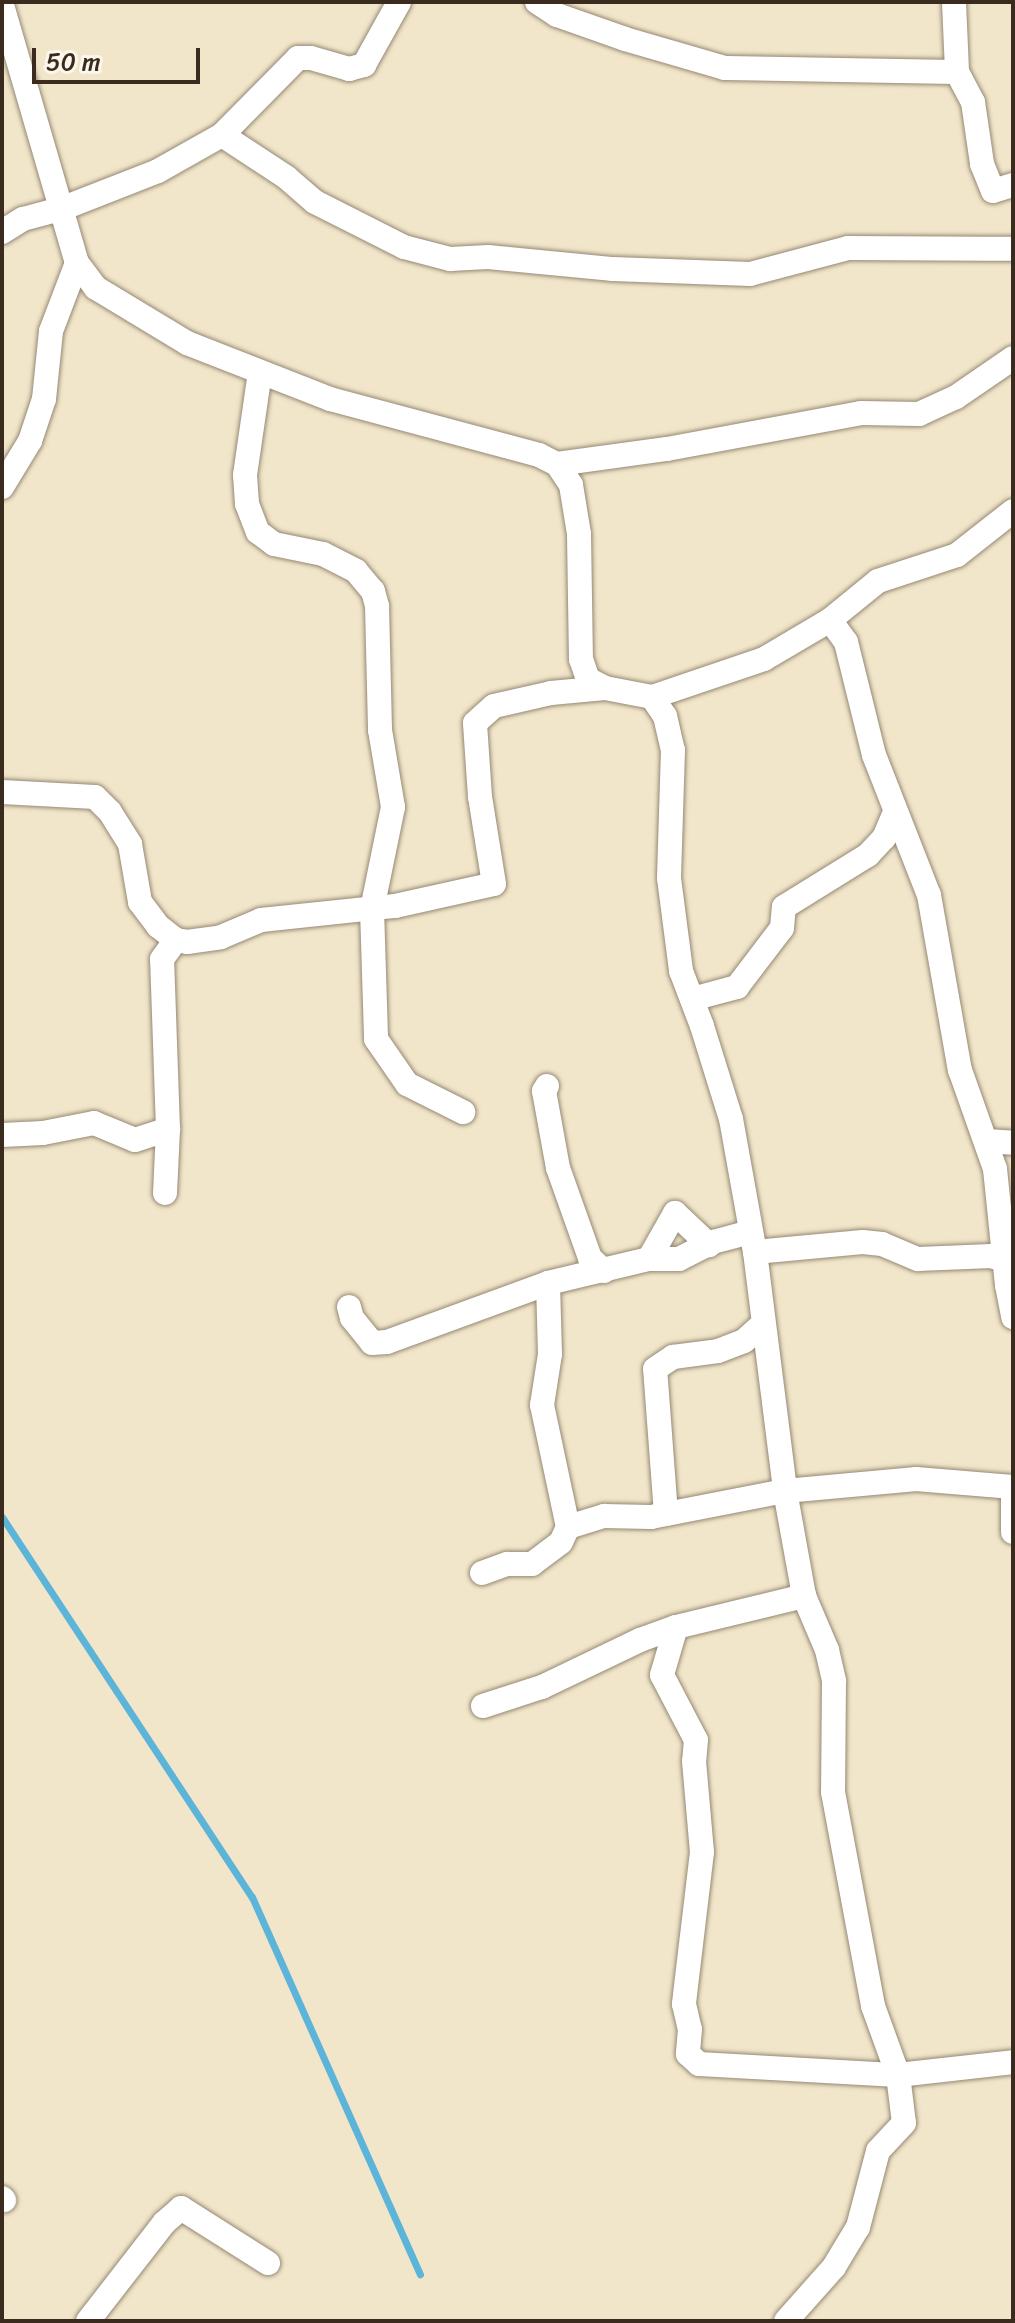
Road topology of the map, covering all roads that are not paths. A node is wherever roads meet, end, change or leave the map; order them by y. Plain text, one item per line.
1 (399, 2) edge
2 (537, 2) edge
3 (954, 2) edge
4 (2, 5) edge
5 (957, 72) junction
6 (222, 135) junction
7 (1013, 185) edge
8 (61, 209) junction
9 (2, 232) edge
10 (1013, 249) edge
11 (77, 263) junction
12 (1013, 358) edge
13 (260, 372) junction
14 (557, 464) junction
15 (2, 487) edge
16 (1013, 511) edge
17 (830, 620) junction
18 (605, 688) junction
19 (652, 697) junction
20 (2, 792) edge
21 (895, 812) junction
22 (372, 909) junction
23 (176, 940) junction
24 (692, 999) junction
25 (547, 1086) dead end
26 (463, 1112) dead end
27 (168, 1129) junction
28 (2, 1135) edge
29 (987, 1141) junction
30 (1013, 1143) edge
31 (165, 1193) dead end
32 (753, 1242) junction
33 (709, 1245) junction
34 (649, 1259) junction
35 (604, 1271) junction
36 (1009, 1276) edge
37 (548, 1283) junction
38 (349, 1307) dead end
39 (1013, 1317) edge
40 (763, 1324) junction
41 (1013, 1487) edge
42 (785, 1491) junction
43 (1013, 1495) edge
44 (666, 1514) junction
45 (568, 1527) junction
46 (1013, 1532) edge
47 (482, 1573) dead end
48 (804, 1596) junction
49 (676, 1627) junction
50 (483, 1706) dead end
51 (1013, 2062) edge
52 (898, 2075) junction
53 (268, 2263) dead end
54 (88, 2321) edge
55 (786, 2321) edge

1 - 6 street
2 - 5 street
3 - 5 street
4 - 8 street
5 - 7 street
6 - 8 street
6 - 10 street
8 - 9 street
8 - 11 street
11 - 13 street
11 - 15 street
12 - 14 street
13 - 14 street
13 - 22 street
14 - 18 street
16 - 17 street
17 - 19 street
17 - 21 street
18 - 19 street
18 - 22 street
19 - 24 street
20 - 23 street
21 - 24 street
21 - 29 street
22 - 23 street
22 - 26 street
23 - 27 street
24 - 32 street
25 - 35 street
27 - 28 street
27 - 31 street
29 - 30 street
29 - 36 street
32 - 33 street
32 - 36 street
32 - 40 street
33 - 34 street
33 - 34 street
34 - 35 street
35 - 37 street
36 - 39 street
37 - 38 street
37 - 45 street
40 - 42 street
40 - 44 street
41 - 42 street
42 - 44 street
42 - 48 street
43 - 46 street
44 - 45 street
45 - 47 street
48 - 49 street
48 - 52 street
49 - 50 street
49 - 52 street
51 - 52 street
52 - 55 street
53 - 54 street

